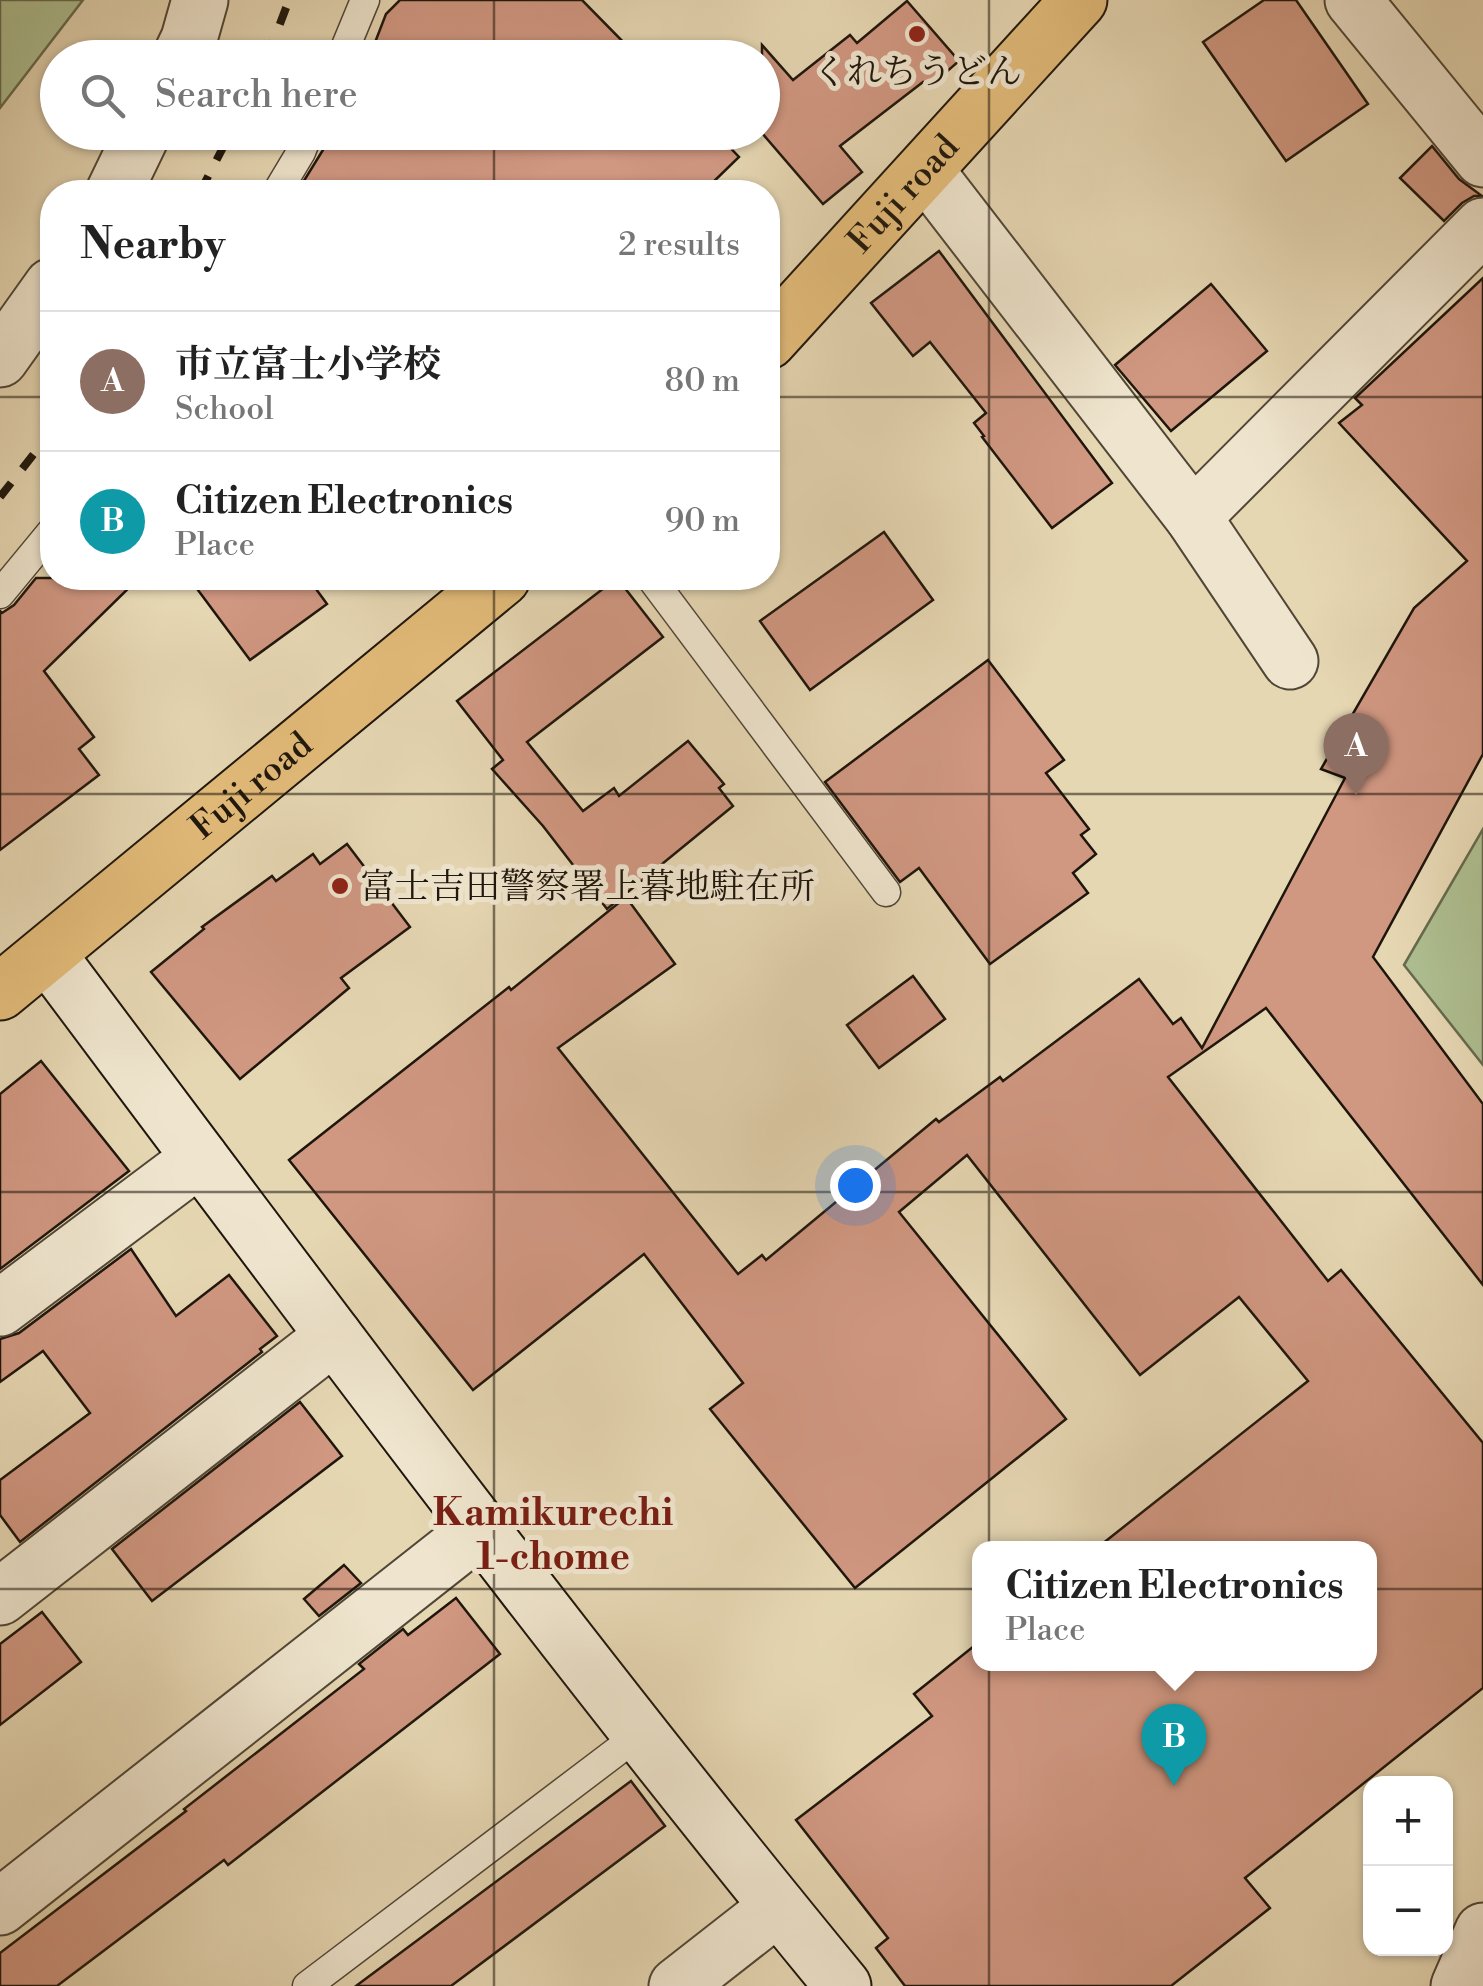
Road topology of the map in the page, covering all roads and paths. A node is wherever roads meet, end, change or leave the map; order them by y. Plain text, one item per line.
1 (200, 0) edge
2 (365, 0) edge
3 (1079, 0) edge
4 (1352, 0) edge
5 (189, 40) edge
6 (348, 40) edge
7 (134, 150) edge
8 (299, 150) edge
9 (1483, 159) edge
10 (925, 170) junction
11 (120, 180) edge
12 (283, 180) edge
13 (1483, 226) edge
14 (40, 303) edge
15 (780, 328) edge
16 (0, 359) edge
17 (1193, 517) junction
18 (40, 546) edge
19 (488, 590) edge
20 (660, 590) edge
21 (0, 594) edge
22 (1290, 661) dead end
23 (886, 892) dead end
24 (48, 955) junction
25 (0, 992) edge
26 (200, 1158) junction
27 (0, 1308) edge
28 (334, 1336) junction
29 (480, 1529) junction
30 (0, 1597) edge
31 (640, 1733) junction
32 (0, 1907) edge
33 (778, 1907) junction
34 (1483, 1930) edge
35 (308, 1986) edge
36 (677, 1986) edge
37 (843, 1986) edge
38 (1459, 1986) edge

1 - 5 street
2 - 6 lane
3 - 10 highway, Fuji road
4 - 9 street
7 - 11 street
8 - 12 lane
10 - 15 highway, Fuji road
10 - 17 street
13 - 17 street
14 - 16 street
17 - 22 street
18 - 21 lane
19 - 24 highway, Fuji road
20 - 23 lane
24 - 25 highway, Fuji road
24 - 26 street
26 - 27 street
26 - 28 street
28 - 29 street
28 - 30 street
29 - 31 street
29 - 32 street
31 - 33 street
31 - 35 lane
33 - 36 street
33 - 37 street
34 - 38 street

